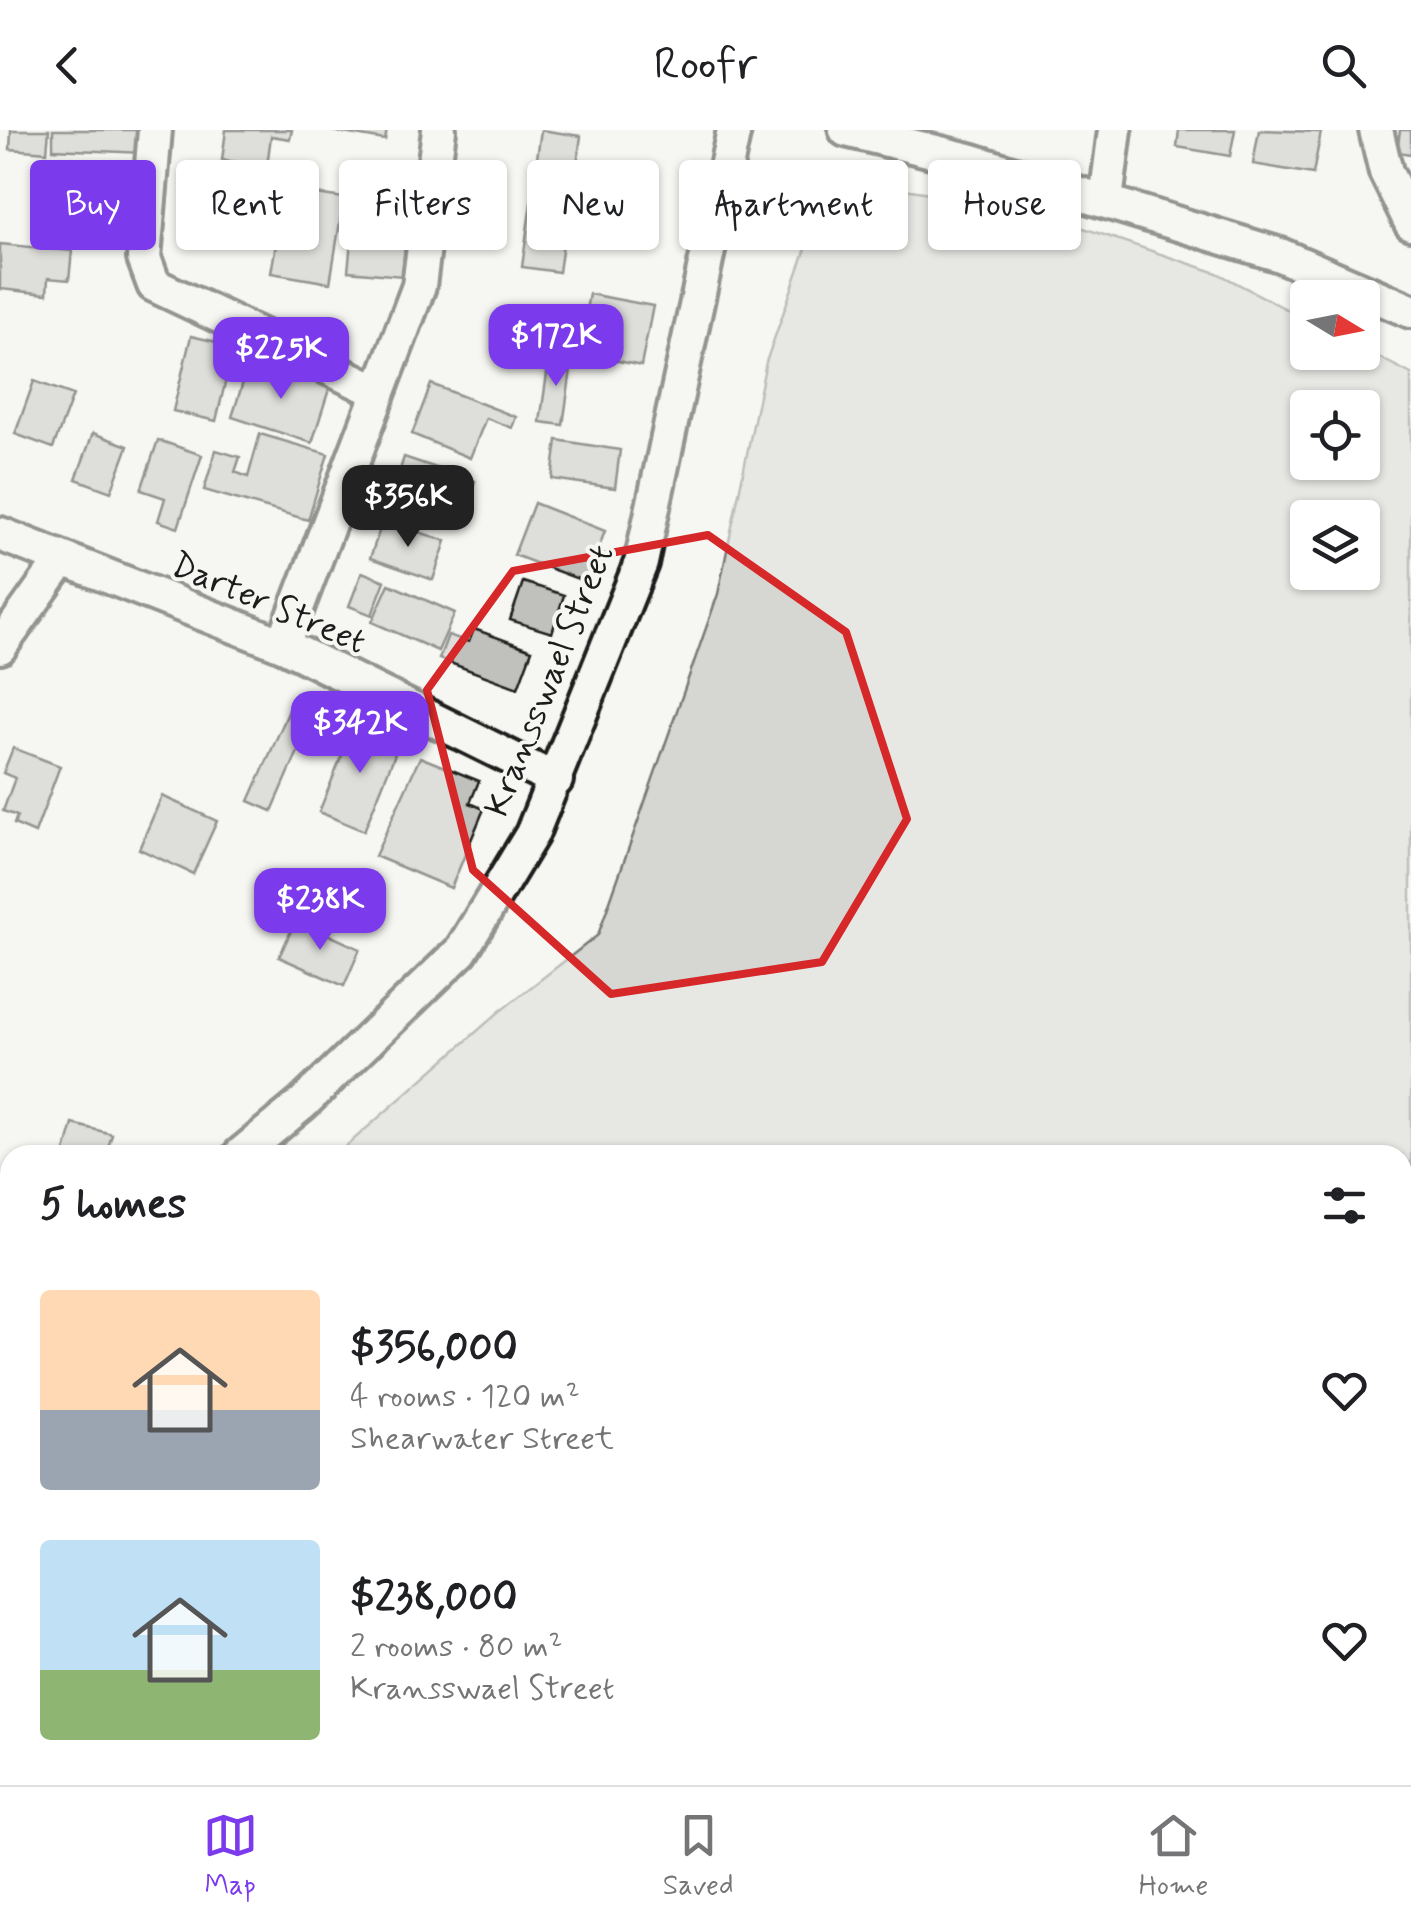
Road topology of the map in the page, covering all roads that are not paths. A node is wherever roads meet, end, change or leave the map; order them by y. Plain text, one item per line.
1 (155, 130) edge
2 (439, 130) edge
3 (734, 130) edge
4 (846, 130) edge
5 (1114, 130) edge
6 (1376, 130) edge
7 (1404, 191) edge
8 (1106, 200) junction
9 (1411, 224) edge
10 (1411, 311) edge
11 (376, 391) junction
12 (0, 534) edge
13 (62, 560) junction
14 (282, 645) junction
15 (0, 647) edge
16 (556, 780) junction
17 (252, 1145) edge

1 - 11 street
2 - 11 street
3 - 16 street, Kransswael Street
4 - 8 street
5 - 8 street
6 - 7 street
7 - 9 street
8 - 10 street
11 - 14 street
12 - 13 street, Darter Street
13 - 14 street, Darter Street
13 - 15 street
14 - 16 street, Darter Street
16 - 17 street, Kransswael Street

